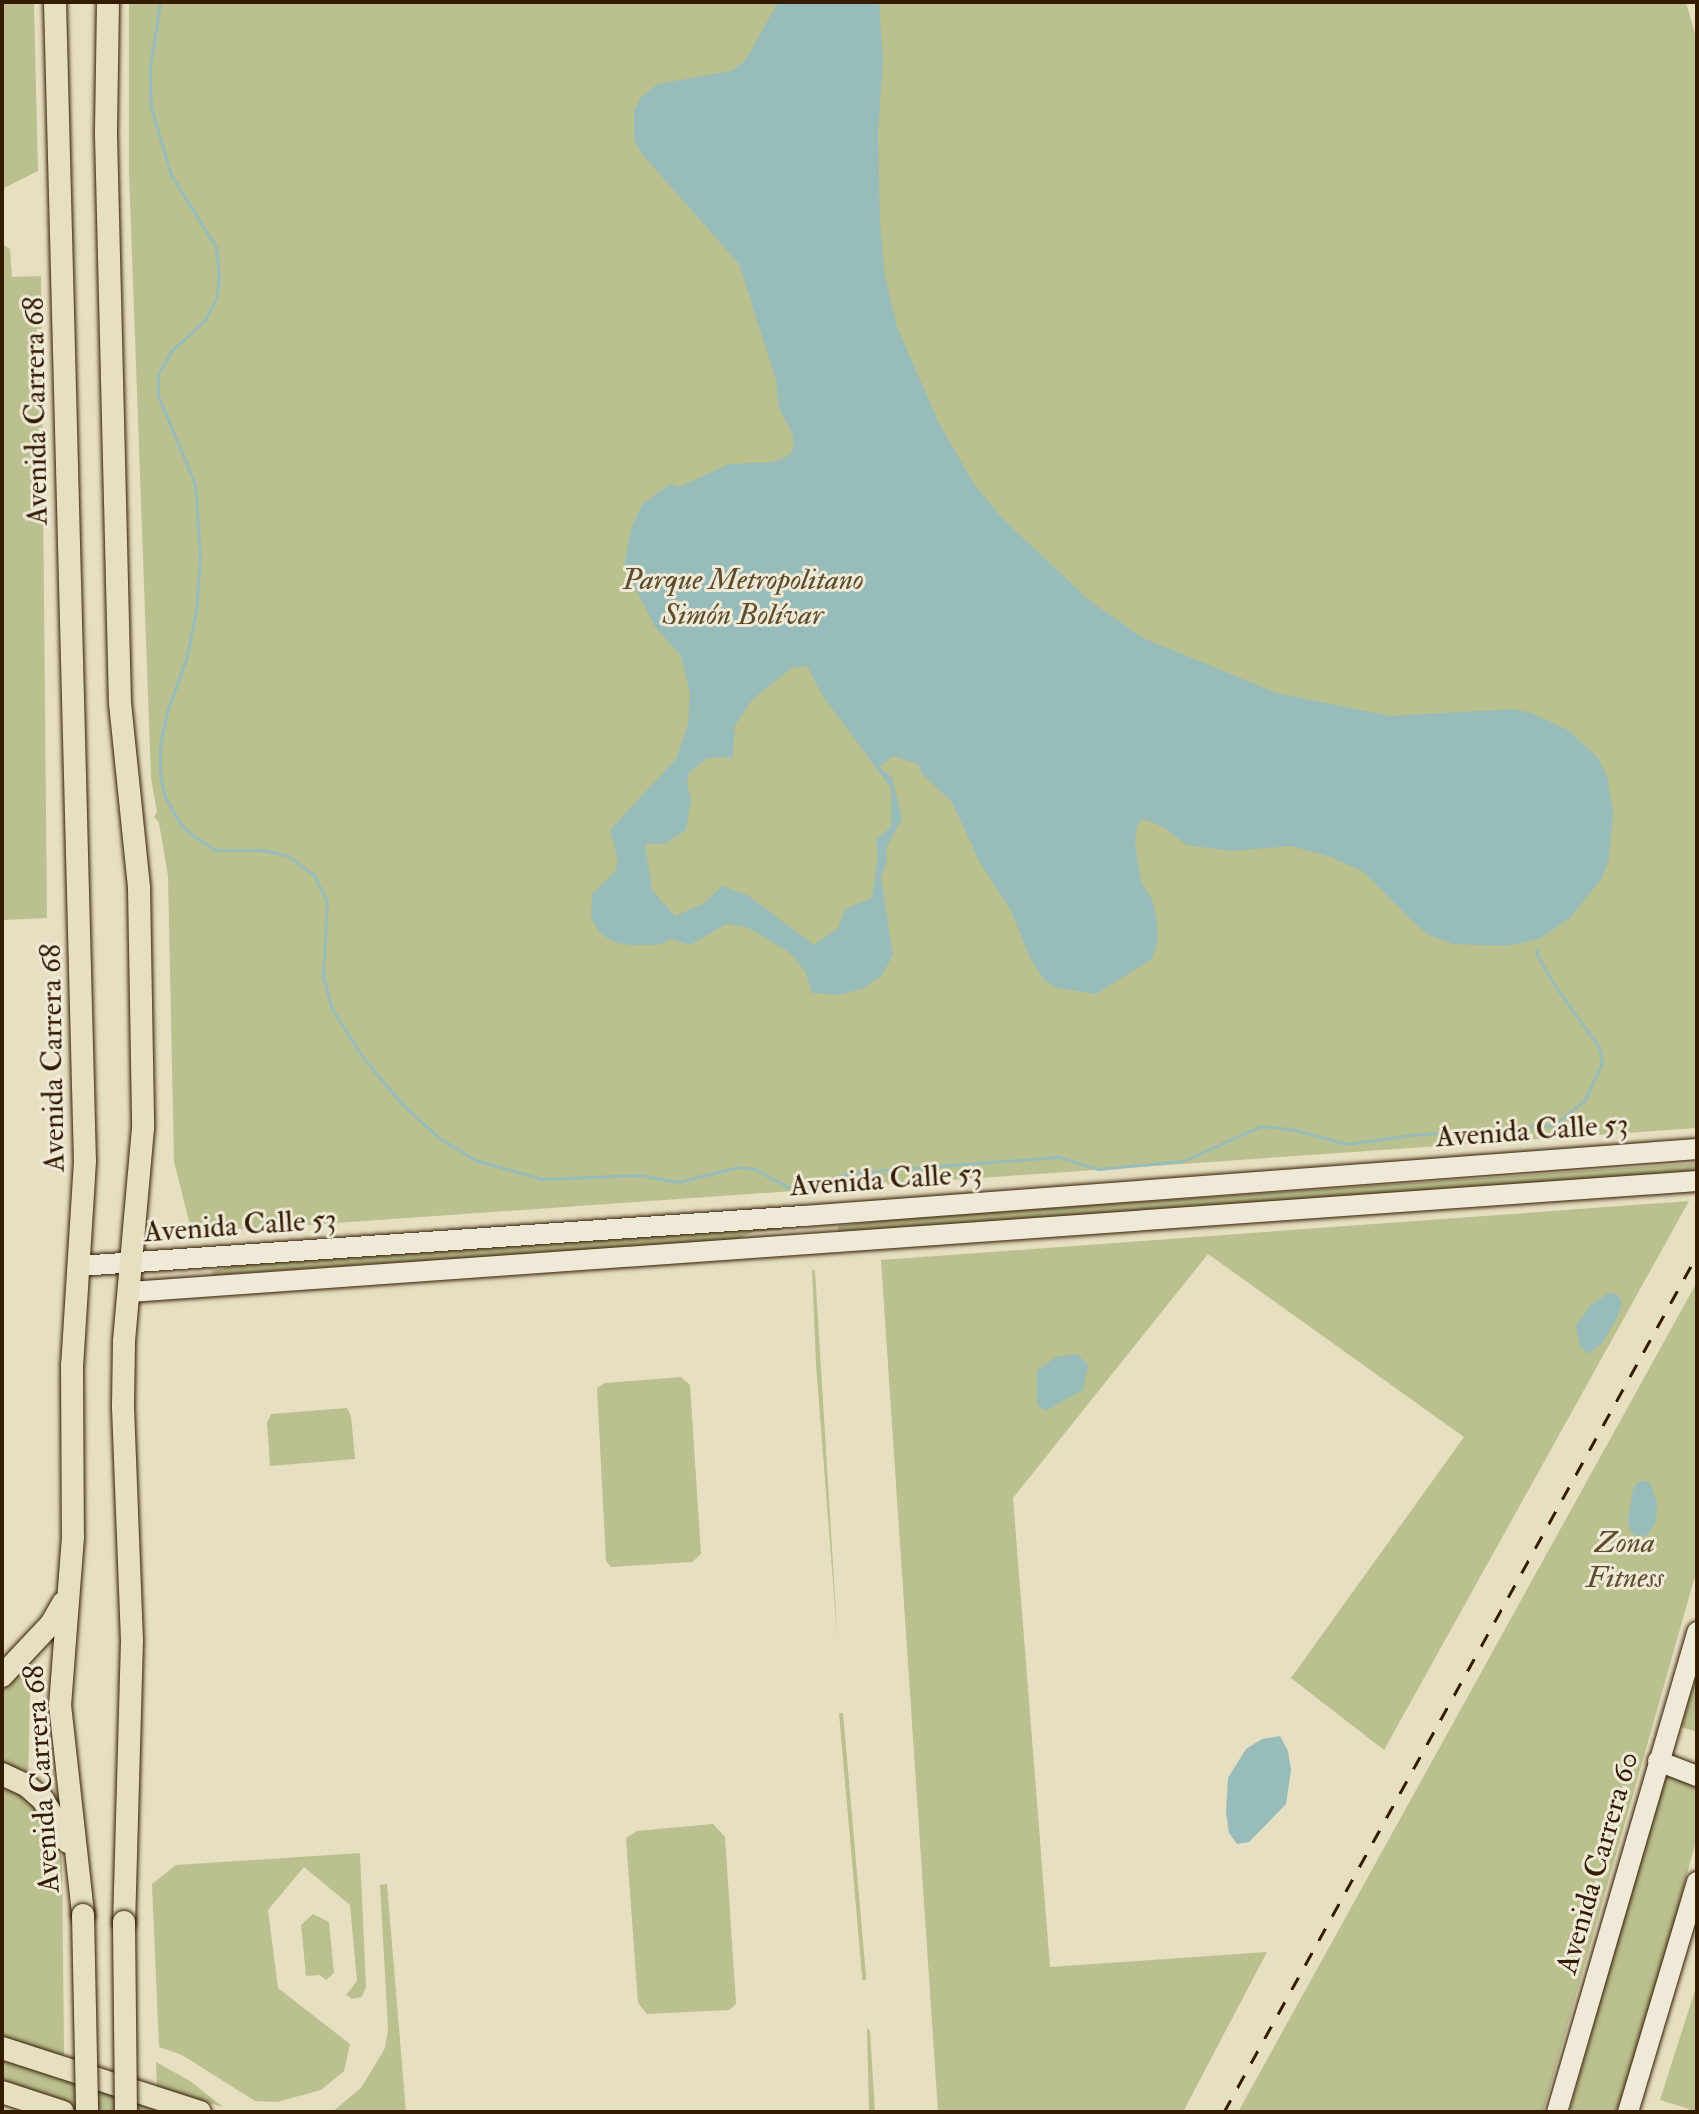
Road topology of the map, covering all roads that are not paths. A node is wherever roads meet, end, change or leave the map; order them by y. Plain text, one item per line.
1 (55, 2) edge
2 (108, 2) edge
3 (1697, 1149) edge
4 (1697, 1181) edge
5 (133, 1263) junction
6 (79, 1266) junction
7 (130, 1292) junction
8 (67, 1594) junction
9 (1697, 1632) edge
10 (2, 1676) edge
11 (1658, 1761) junction
12 (2, 1774) edge
13 (1697, 1776) edge
14 (78, 1876) junction
15 (1697, 1882) edge
16 (2, 2048) edge
17 (2, 2092) edge
18 (63, 2112) edge
19 (87, 2112) edge
20 (126, 2112) edge
21 (200, 2112) edge
22 (1557, 2112) edge
23 (1628, 2112) edge

1 - 6 main road, Avenida Carrera 68
2 - 5 main road
3 - 5 main road, Avenida Calle 53
4 - 7 main road, Avenida Calle 53
5 - 6 main road, Avenida Calle 53
5 - 7 main road
6 - 8 main road, Avenida Carrera 68
7 - 20 main road, bridge
8 - 10 main road
8 - 14 main road, Avenida Carrera 68
9 - 11 main road, Avenida Carrera 60
11 - 13 main road
11 - 22 main road, Avenida Carrera 60
12 - 14 main road
14 - 19 main road, Avenida Carrera 68, bridge
15 - 23 main road
16 - 21 main road
17 - 18 main road

